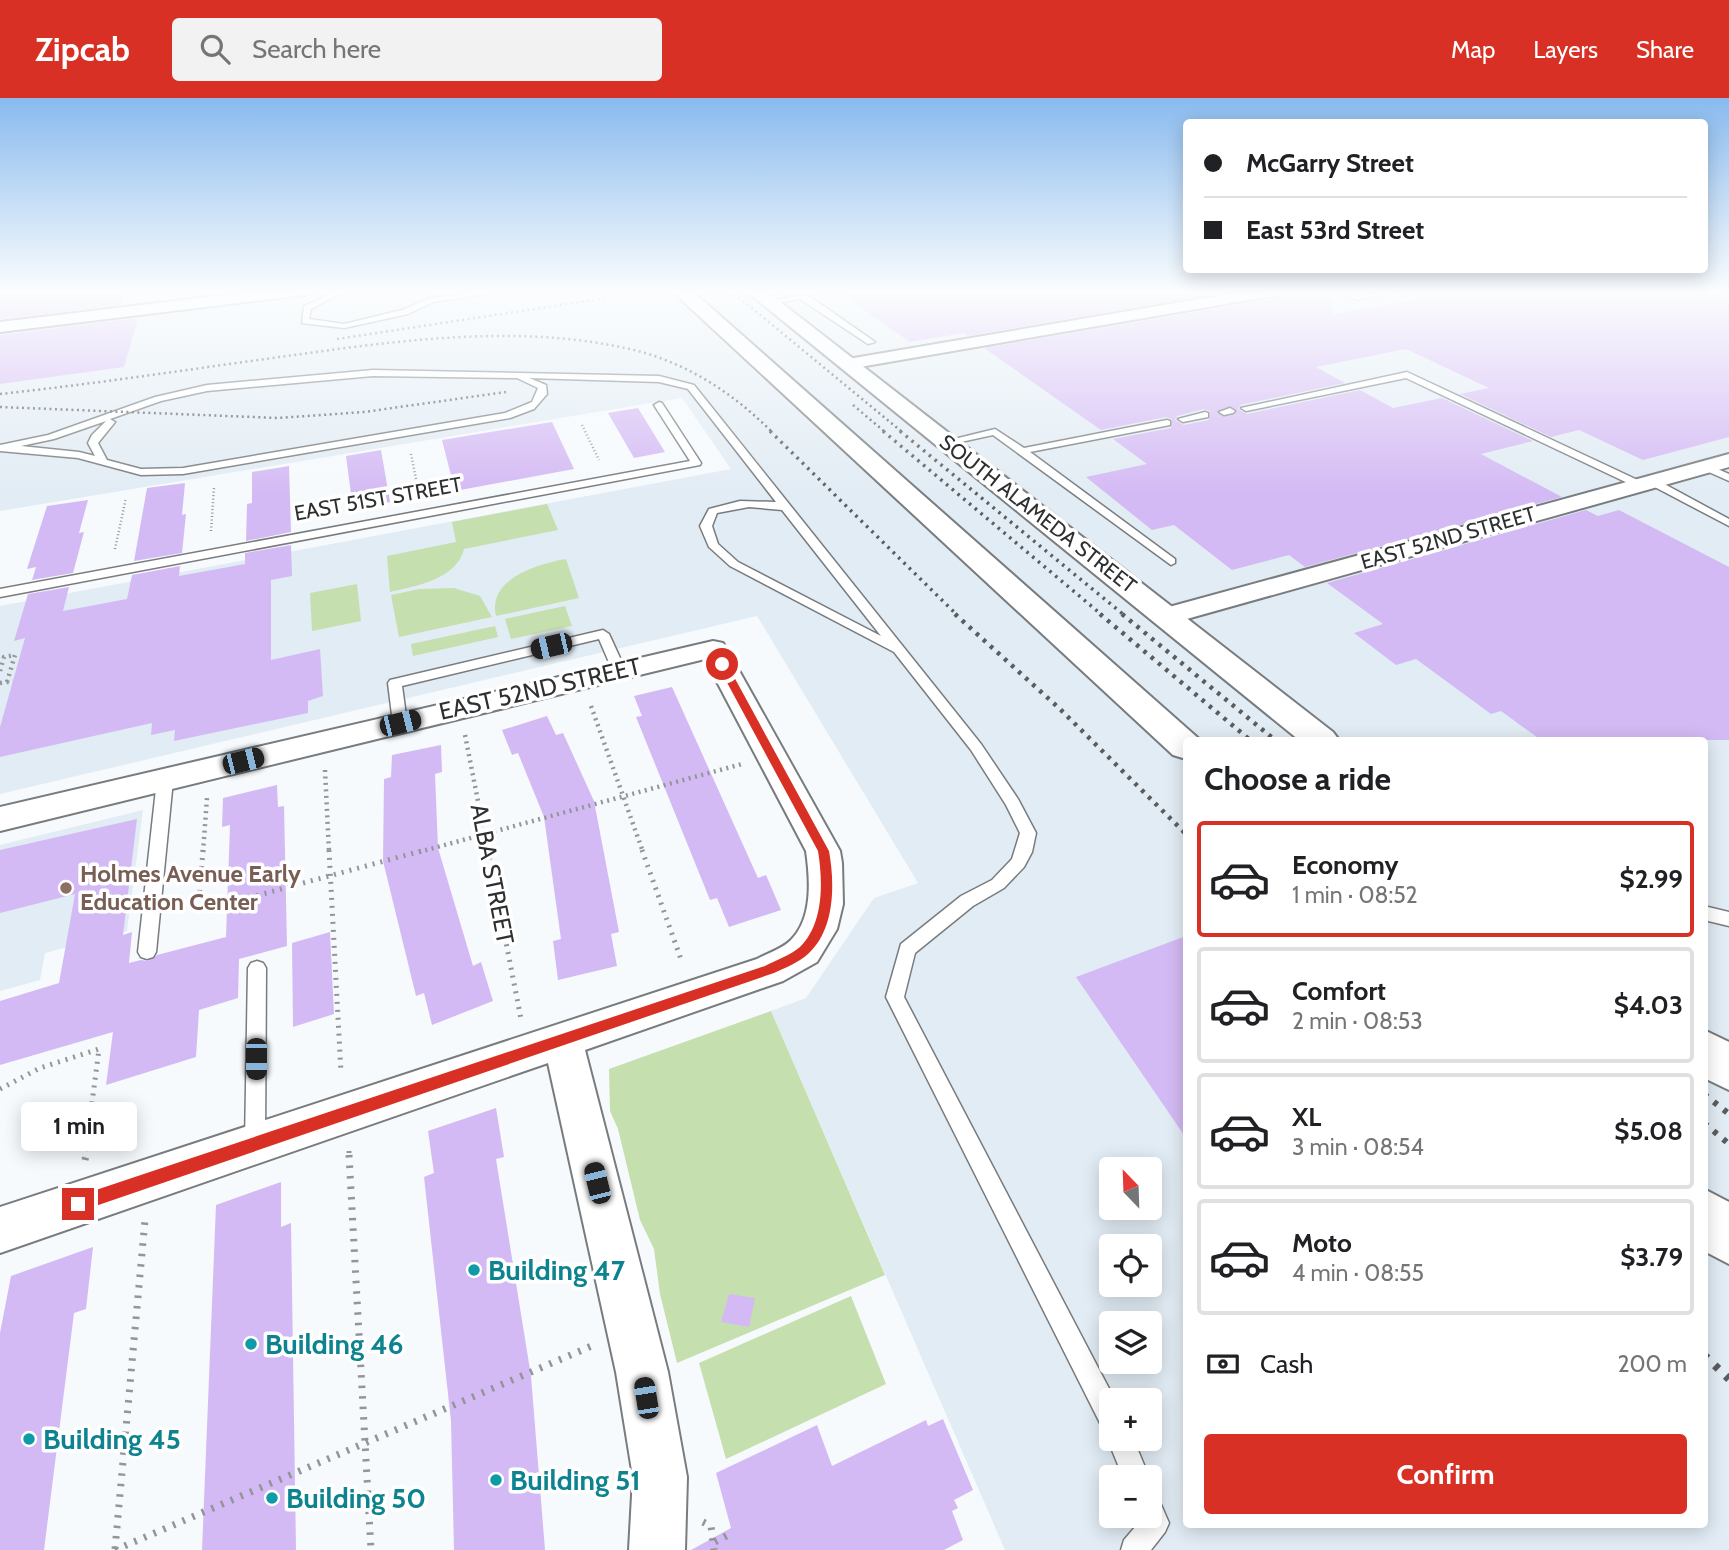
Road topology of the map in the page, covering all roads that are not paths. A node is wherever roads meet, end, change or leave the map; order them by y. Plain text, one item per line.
1 (755, 358) edge
2 (840, 358) edge
3 (884, 358) edge
4 (848, 364) junction
5 (481, 374) junction
6 (659, 405) dead end
7 (1246, 408) dead end
8 (124, 412) junction
9 (1205, 415) dead end
10 (1183, 419) dead end
11 (1167, 423) dead end
12 (947, 442) junction
13 (4, 448) edge
14 (1022, 451) junction
15 (103, 461) junction
16 (1717, 463) edge
17 (1729, 478) edge
18 (1646, 483) junction
19 (786, 507) junction
20 (1729, 523) edge
21 (1171, 561) dead end
22 (0, 593) edge
23 (1167, 616) junction
24 (902, 652) junction
25 (1317, 737) edge
26 (1183, 744) edge
27 (165, 780) junction
28 (0, 820) edge
29 (1708, 914) edge
30 (1729, 919) edge
31 (147, 952) dead end
32 (257, 968) dead end
33 (543, 1035) junction
34 (1708, 1053) edge
35 (1729, 1069) edge
36 (255, 1144) junction
37 (1708, 1219) edge
38 (0, 1230) edge
39 (1729, 1237) edge
40 (1099, 1395) edge
41 (1152, 1528) edge
42 (657, 1550) edge
43 (1134, 1550) edge

1 - 26 main road
2 - 4 main road, SOUTH ALAMEDA STREET
3 - 4 street
4 - 12 main road, SOUTH ALAMEDA STREET
5 - 8 lane
5 - 15 lane
5 - 19 lane
6 - 22 lane, EAST 51ST STREET
7 - 18 lane
8 - 13 lane
8 - 15 lane
9 - 10 lane
11 - 14 lane
12 - 14 lane
12 - 23 main road, SOUTH ALAMEDA STREET
13 - 15 lane
14 - 21 lane
16 - 17 lane
16 - 18 street, EAST 52ND STREET
18 - 20 lane
18 - 23 street, EAST 52ND STREET
19 - 24 lane
19 - 24 lane
23 - 25 main road, SOUTH ALAMEDA STREET
24 - 40 lane
27 - 28 street, EAST 52ND STREET
27 - 31 lane
27 - 33 street, EAST 52ND STREET
29 - 30 lane
32 - 36 lane
33 - 36 street
33 - 42 street
34 - 35 main road
36 - 38 street
37 - 39 main road
41 - 43 lane

